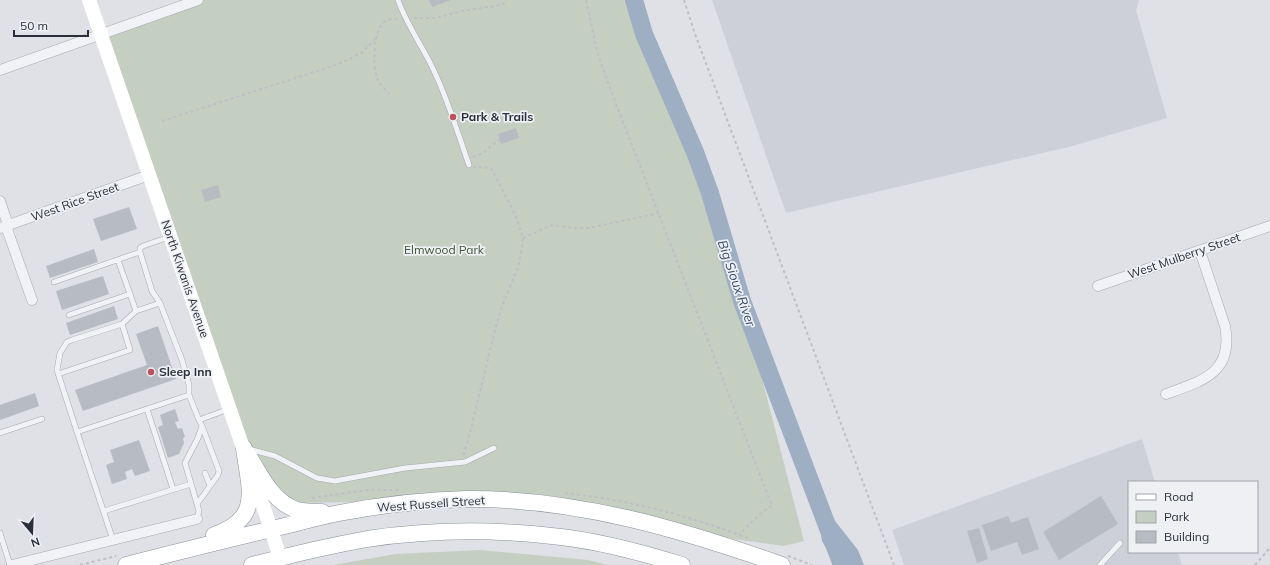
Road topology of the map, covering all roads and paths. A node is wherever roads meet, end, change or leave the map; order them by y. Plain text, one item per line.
1 (90, 0) edge
2 (198, 0) edge
3 (398, 0) edge
4 (586, 0) edge
5 (684, 0) edge
6 (101, 33) junction
7 (377, 37) dead end
8 (0, 70) edge
9 (162, 121) dead end
10 (500, 140) dead end
11 (467, 159) junction
12 (469, 165) joint
13 (149, 175) junction
14 (0, 201) edge
15 (659, 213) junction
16 (1270, 226) edge
17 (5, 227) edge
18 (170, 236) junction
19 (523, 238) junction
20 (1200, 251) junction
21 (140, 252) junction
22 (118, 260) junction
23 (54, 282) dead end
24 (1098, 286) dead end
25 (130, 294) junction
26 (32, 300) dead end
27 (160, 303) junction
28 (136, 312) junction
29 (69, 315) dead end
30 (122, 324) junction
31 (58, 374) junction
32 (1166, 394) dead end
33 (189, 395) junction
34 (147, 409) junction
35 (230, 409) junction
36 (42, 418) dead end
37 (199, 420) junction
38 (202, 426) junction
39 (77, 432) junction
40 (0, 434) edge
41 (194, 445) junction
42 (244, 448) junction
43 (494, 448) dead end
44 (197, 453) dead end
45 (465, 462) junction
46 (205, 473) dead end
47 (191, 484) junction
48 (210, 486) junction
49 (173, 489) junction
50 (197, 504) junction
51 (358, 510) junction
52 (104, 511) junction
53 (197, 519) joint
54 (271, 529) junction
55 (740, 535) dead end
56 (1, 537) edge
57 (113, 540) junction
58 (1120, 543) dead end
59 (1270, 548) edge
60 (155, 558) junction
61 (280, 558) junction
62 (784, 562) edge
63 (11, 565) edge
64 (126, 565) edge
65 (252, 565) edge
66 (682, 565) edge
67 (812, 565) edge
68 (894, 565) edge
69 (1100, 565) edge
70 (1255, 565) edge

1 - 6 main road, North Kiwanis Avenue
2 - 6 street
3 - 11 lane
4 - 15 path
5 - 68 path
6 - 8 street
6 - 13 main road, North Kiwanis Avenue
7 - 9 path
10 - 11 path
11 - 12 lane
12 - 19 path
13 - 17 street, West Rice Street
13 - 18 main road, North Kiwanis Avenue
14 - 17 street
15 - 19 path
15 - 55 path
16 - 20 street, West Mulberry Street
17 - 26 street
18 - 21 lane
18 - 35 main road, North Kiwanis Avenue
19 - 45 path
20 - 24 street, West Mulberry Street
20 - 32 street
21 - 22 lane
21 - 27 lane
22 - 23 lane
22 - 25 lane
25 - 28 lane
25 - 29 lane
27 - 28 lane
27 - 33 lane
28 - 30 lane
30 - 31 lane
30 - 31 lane
31 - 39 lane
33 - 34 lane
33 - 37 lane
34 - 39 lane
34 - 49 lane
35 - 37 lane
35 - 42 main road, North Kiwanis Avenue
36 - 40 lane
37 - 38 lane
38 - 41 lane
38 - 48 lane
39 - 52 lane
41 - 44 lane
41 - 47 lane
42 - 45 lane
42 - 51 highway
42 - 54 main road, North Kiwanis Avenue
42 - 60 highway
43 - 45 lane
46 - 48 lane
47 - 49 lane
47 - 50 lane
48 - 50 lane
49 - 52 lane
50 - 53 lane
51 - 54 highway, West Russell Street
51 - 62 highway, West Russell Street
52 - 57 lane
53 - 57 street
54 - 60 highway, West Russell Street
54 - 61 main road, North Kiwanis Avenue
56 - 63 lane
57 - 63 street
58 - 69 lane
59 - 70 path
60 - 64 highway, West Russell Street
61 - 65 highway
61 - 66 highway
62 - 67 path, bridge

